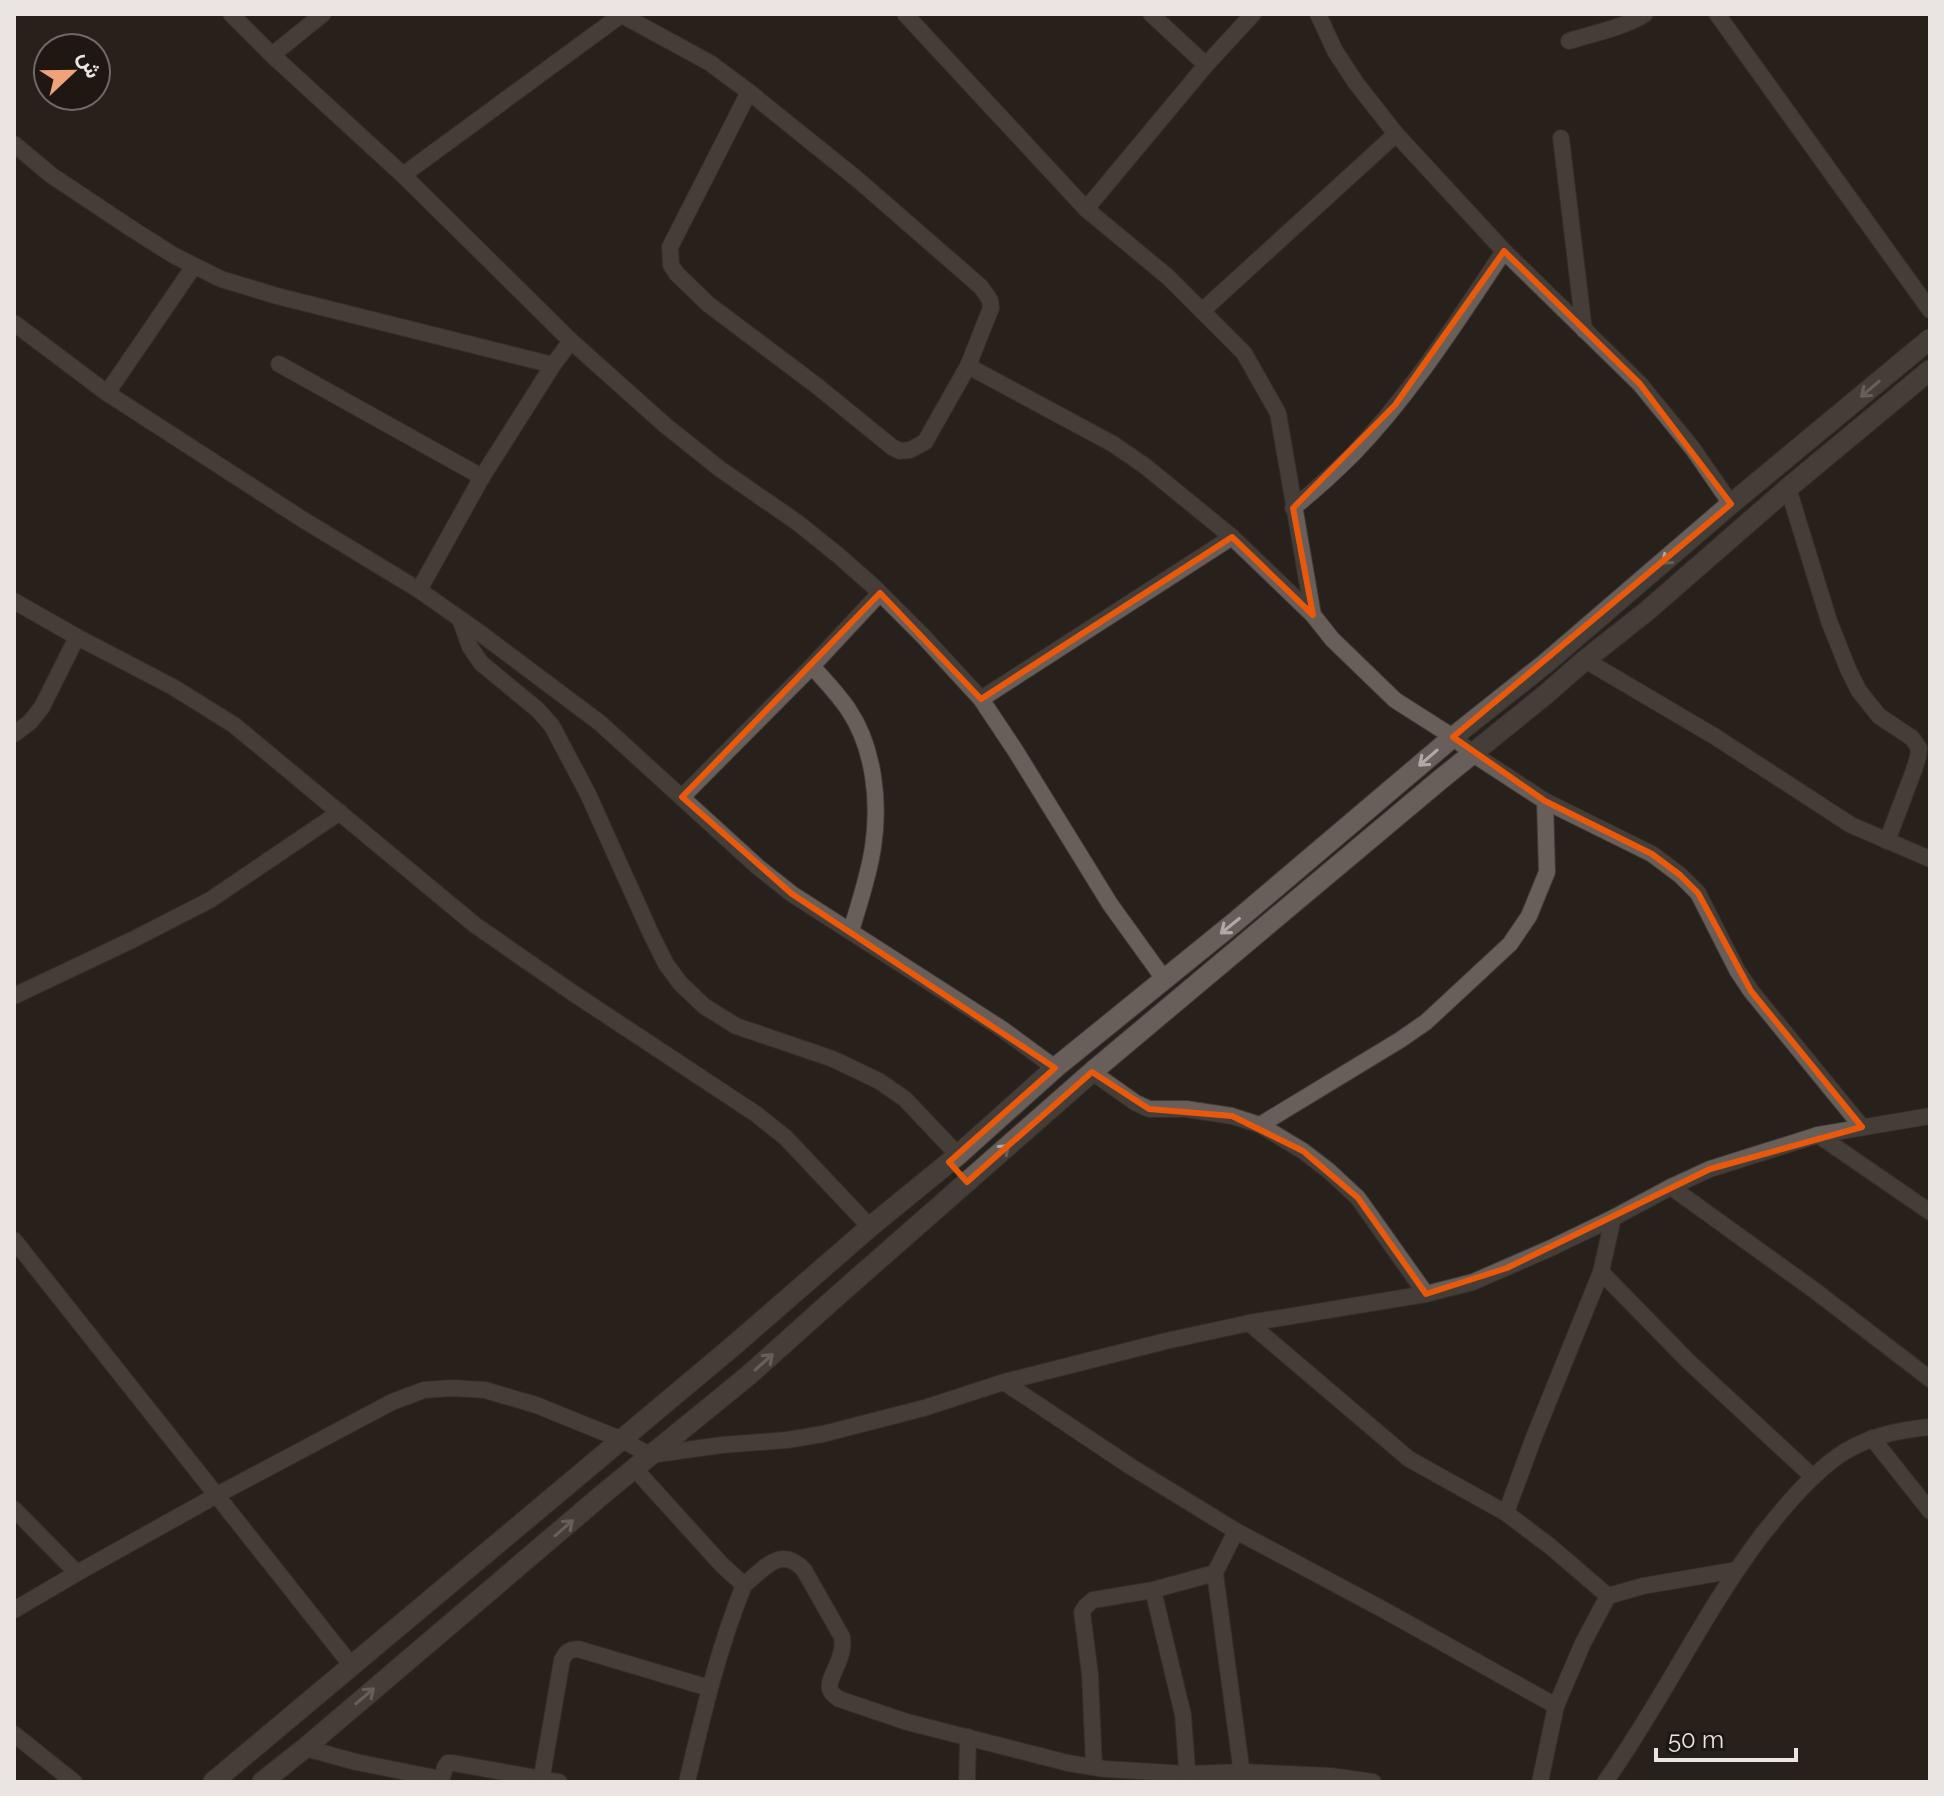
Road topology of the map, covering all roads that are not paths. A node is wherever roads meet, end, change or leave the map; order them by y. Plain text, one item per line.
1 (231, 14) edge
2 (323, 14) edge
3 (621, 14) edge
4 (905, 14) edge
5 (1151, 14) edge
6 (1253, 14) edge
7 (1318, 14) edge
8 (1645, 14) edge
9 (1717, 14) edge
10 (1569, 41) dead end
11 (272, 55) junction
12 (1206, 65) junction
13 (749, 92) junction
14 (1396, 134) junction
15 (1561, 138) dead end
16 (14, 144) edge
17 (403, 175) junction
18 (1086, 209) junction
19 (1504, 251) junction
20 (194, 266) junction
21 (1930, 310) edge
22 (1202, 311) junction
23 (14, 323) edge
24 (1584, 330) junction
25 (1930, 339) edge
26 (571, 341) junction
27 (279, 364) dead end
28 (553, 365) junction
29 (968, 366) junction
30 (1930, 370) edge
31 (107, 393) junction
32 (482, 477) junction
33 (1788, 488) junction
34 (1731, 504) junction
35 (1293, 508) junction
36 (1232, 537) junction
37 (419, 590) junction
38 (880, 593) junction
39 (14, 601) edge
40 (1313, 615) junction
41 (460, 619) junction
42 (77, 637) junction
43 (1585, 660) junction
44 (812, 666) junction
45 (981, 699) junction
46 (14, 734) edge
47 (1453, 737) junction
48 (1924, 743) edge
49 (1473, 754) junction
50 (682, 797) junction
51 (1545, 801) junction
52 (340, 812) junction
53 (1887, 841) junction
54 (1930, 859) edge
55 (851, 931) junction
56 (1164, 979) junction
57 (14, 996) edge
58 (1055, 1068) junction
59 (1092, 1072) junction
60 (1930, 1116) edge
61 (1260, 1125) junction
62 (1862, 1127) junction
63 (1818, 1135) junction
64 (954, 1158) junction
65 (967, 1182) junction
66 (1671, 1187) junction
67 (1930, 1212) edge
68 (1613, 1218) junction
69 (870, 1227) junction
70 (14, 1240) edge
71 (1601, 1272) junction
72 (1426, 1294) junction
73 (1249, 1323) junction
74 (1930, 1379) edge
75 (1004, 1382) junction
76 (1930, 1427) edge
77 (1872, 1438) junction
78 (620, 1439) junction
79 (642, 1461) junction
80 (1813, 1477) junction
81 (217, 1495) junction
82 (14, 1509) edge
83 (1930, 1511) edge
84 (1506, 1513) junction
85 (1236, 1531) junction
86 (1736, 1570) junction
87 (77, 1573) junction
88 (1215, 1573) junction
89 (744, 1585) junction
90 (1153, 1590) junction
91 (1608, 1596) junction
92 (14, 1610) edge
93 (352, 1666) junction
94 (709, 1688) junction
95 (304, 1706) junction
96 (1556, 1706) junction
97 (324, 1730) junction
98 (14, 1734) edge
99 (968, 1737) junction
100 (305, 1748) junction
101 (1102, 1773) edge
102 (1242, 1777) edge
103 (1188, 1778) edge
104 (441, 1781) edge
105 (541, 1781) edge
106 (74, 1782) edge
107 (213, 1782) edge
108 (262, 1782) edge
109 (559, 1782) edge
110 (687, 1782) edge
111 (967, 1782) edge
112 (1373, 1782) edge
113 (1540, 1782) edge
114 (1605, 1782) edge

1 - 11 street
2 - 11 street
3 - 13 street
3 - 17 street
4 - 18 street
5 - 12 street
6 - 12 street
7 - 14 street
8 - 10 street
9 - 21 street
11 - 17 street
12 - 18 street
13 - 29 street
13 - 29 street
14 - 19 street
14 - 22 street
15 - 24 street
16 - 20 street
17 - 26 street
18 - 22 street
19 - 24 street
19 - 35 street
20 - 28 street
20 - 31 street
22 - 35 street
23 - 31 street
24 - 34 street
25 -> 34 street
26 - 28 street
26 - 38 street
27 - 32 street
28 - 32 street
29 - 36 street
30 - 33 street
31 - 37 street
32 - 37 street
33 - 43 street
33 - 48 street
34 -> 47 street
35 - 40 street
36 - 40 street
36 - 45 street
37 - 41 street
38 - 44 street
38 - 45 street
39 - 42 street
40 - 47 street
41 - 50 street
41 - 64 street
42 - 46 street
42 - 52 street
43 - 49 street
43 - 53 street
44 - 50 street
44 - 55 street
45 - 56 street
47 - 49 street
47 -> 56 street
48 - 53 street
49 - 51 street
49 - 59 street
50 - 55 street
51 - 61 street
51 - 62 street
52 - 57 street
52 - 69 street
53 - 54 street
55 - 58 street
56 - 58 street
58 - 64 street
59 - 61 street
65 -> 59 street
60 - 62 street
61 - 72 street
62 - 63 street
63 - 66 street
63 - 67 street
64 - 65 street
64 - 69 street
79 -> 65 street
66 - 68 street
66 - 74 street
68 - 71 street
68 - 72 street
69 - 78 street
70 - 81 street
71 - 80 street
71 - 84 street
72 - 73 street
73 - 75 street
73 - 84 street
75 - 79 street
75 - 85 street
76 - 77 street
77 - 80 street
77 - 83 street
78 - 79 street
78 - 81 street
78 - 93 street
79 - 89 street
97 -> 79 street
80 - 86 street
81 - 87 street
81 - 93 street
82 - 87 street
84 - 91 street
85 - 88 street
85 - 96 street
86 - 91 street
86 - 114 street
87 - 92 street
88 - 90 street
88 - 102 street
89 - 94 street
89 - 99 street
90 - 101 street
90 - 103 street
91 - 96 street
93 - 95 street
94 - 105 street
94 - 110 street
95 - 97 street
95 - 107 street
96 - 113 street
97 - 100 street
98 - 106 street
99 - 101 street
99 - 111 street
100 - 104 street
100 - 108 street
101 - 103 street
102 - 103 street
102 - 112 street
104 - 105 street
105 - 109 street

